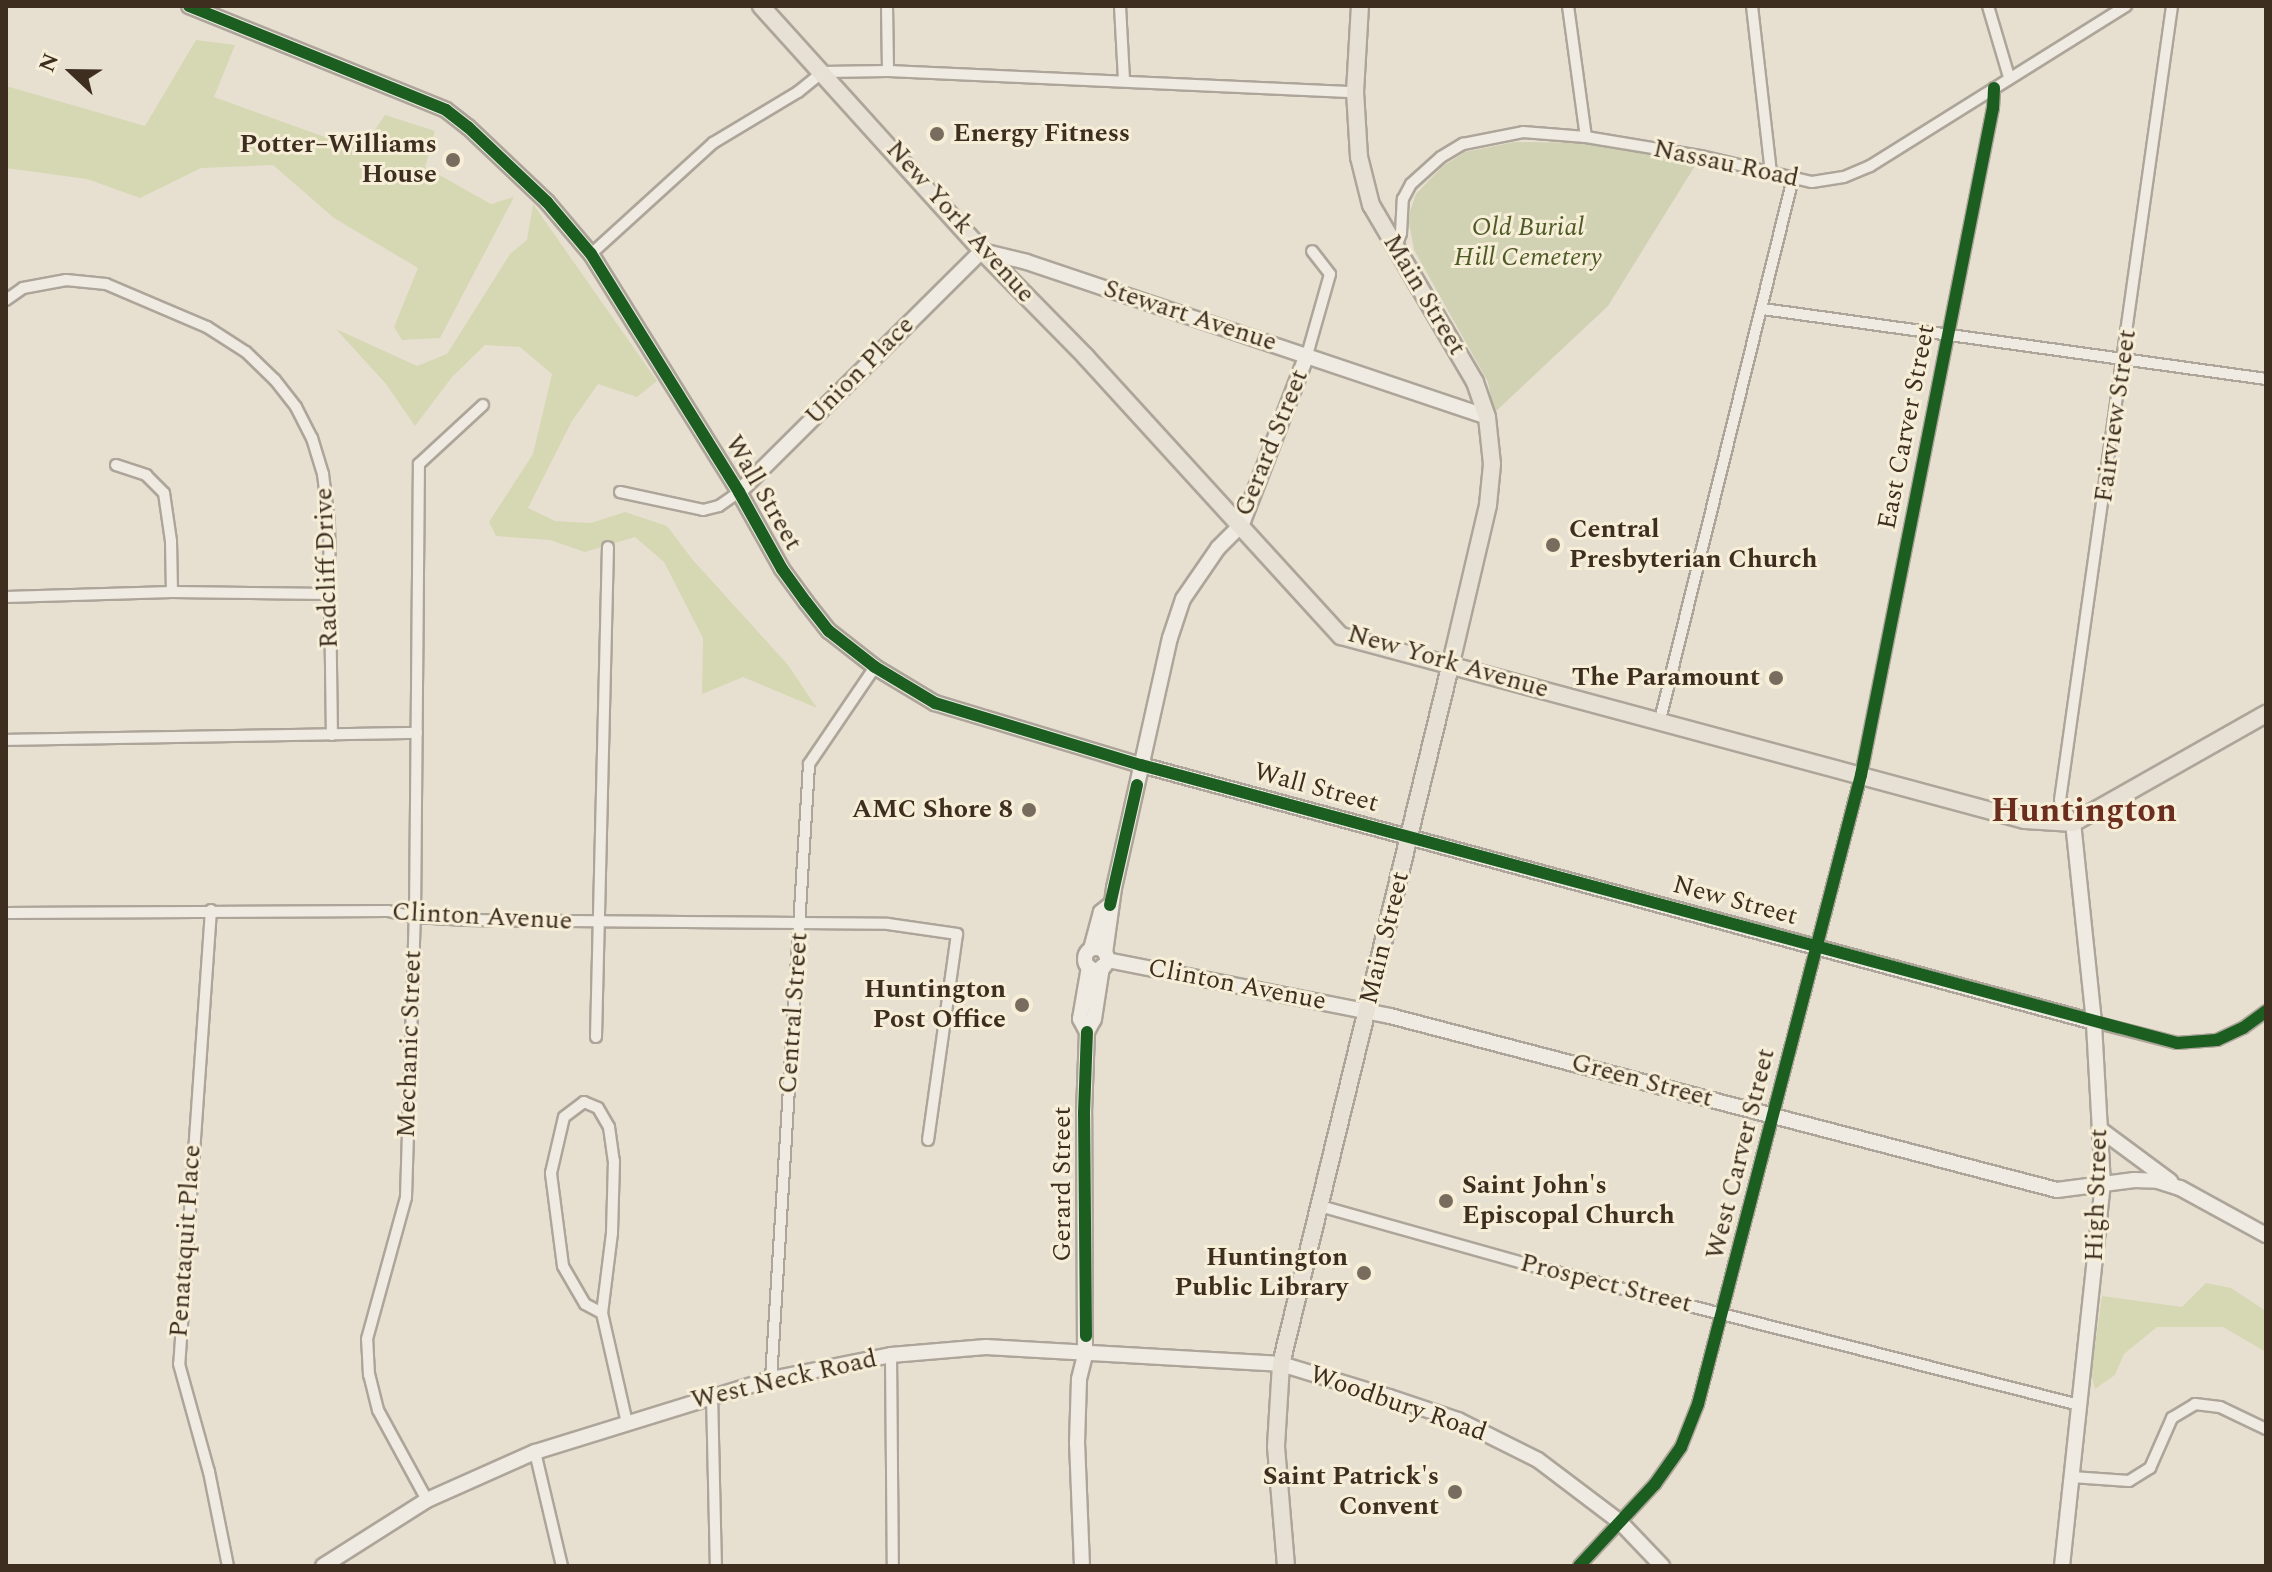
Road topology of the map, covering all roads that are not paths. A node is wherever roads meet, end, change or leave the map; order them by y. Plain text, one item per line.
1 (189, 6) edge
2 (761, 6) edge
3 (887, 6) edge
4 (1120, 6) edge
5 (1360, 6) edge
6 (1568, 6) edge
7 (1752, 6) edge
8 (1988, 6) edge
9 (2126, 6) edge
10 (2172, 6) edge
11 (888, 71) junction
12 (823, 72) junction
13 (2009, 77) junction
14 (1124, 80) junction
15 (1994, 88) junction
16 (1355, 92) junction
17 (1586, 137) junction
18 (1771, 173) junction
19 (1793, 178) junction
20 (1395, 249) junction
21 (982, 251) junction
22 (1312, 251) dead end
23 (591, 254) junction
24 (6, 300) edge
25 (1763, 309) junction
26 (1947, 334) junction
27 (1307, 355) junction
28 (2124, 360) junction
29 (2266, 379) edge
30 (483, 405) dead end
31 (1487, 417) junction
32 (116, 465) dead end
33 (620, 492) dead end
34 (739, 492) junction
35 (1242, 524) junction
36 (608, 547) dead end
37 (172, 592) junction
38 (329, 594) junction
39 (6, 597) edge
40 (1451, 663) junction
41 (875, 667) junction
42 (2266, 714) edge
43 (1660, 720) junction
44 (417, 733) junction
45 (332, 735) junction
46 (6, 740) edge
47 (1141, 765) junction
48 (1861, 775) junction
49 (2073, 823) junction
50 (1410, 836) junction
51 (211, 910) junction
52 (6, 913) edge
53 (415, 917) junction
54 (600, 923) junction
55 (800, 925) junction
56 (1816, 946) junction
57 (1099, 959) junction
58 (1368, 1011) junction
59 (2266, 1011) edge
60 (2094, 1022) junction
61 (596, 1037) dead end
62 (1774, 1116) junction
63 (2101, 1130) junction
64 (928, 1140) dead end
65 (2103, 1185) junction
66 (2180, 1188) junction
67 (1320, 1206) junction
68 (2266, 1235) edge
69 (602, 1313) junction
70 (1722, 1314) junction
71 (891, 1355) junction
72 (1085, 1355) junction
73 (1281, 1364) junction
74 (771, 1379) junction
75 (712, 1394) junction
76 (2079, 1405) junction
77 (627, 1423) junction
78 (2266, 1429) edge
79 (535, 1452) junction
80 (2072, 1477) junction
81 (427, 1500) junction
82 (1620, 1522) junction
83 (338, 1562) edge
84 (228, 1566) edge
85 (323, 1566) edge
86 (562, 1566) edge
87 (716, 1566) edge
88 (893, 1566) edge
89 (1082, 1566) edge
90 (1286, 1566) edge
91 (1579, 1566) edge
92 (1662, 1566) edge
93 (2062, 1566) edge

1 - 23 street, Wall Street
2 - 12 main road, New York Avenue
3 - 11 street
4 - 14 street
5 - 16 main road, Main Street
6 - 17 street
7 - 18 street
8 - 13 street
9 - 13 street, Nassau Road
10 - 28 street, Fairview Street
11 - 12 street
11 - 14 street
12 - 21 main road, New York Avenue
12 - 23 street
13 - 15 street, Nassau Road
14 - 16 street
15 - 19 street, Nassau Road
15 - 26 street, East Carver Street
16 - 20 main road, Main Street
17 - 18 street, Nassau Road
17 - 20 street, Nassau Road
18 - 19 street, Nassau Road
19 - 25 street
20 - 31 main road, Main Street
21 - 27 street, Stewart Avenue
21 - 34 street, Union Place
21 - 35 main road, New York Avenue
22 - 27 street, Gerard Street
23 - 34 street, Wall Street
24 - 38 street, Radcliff Drive
25 - 26 street
25 - 43 street
26 - 28 street
26 - 48 street, East Carver Street
27 - 31 street, Stewart Avenue
27 - 35 street, Gerard Street
28 - 29 street
28 - 49 street, Fairview Street
30 - 44 street, Mechanic Street
31 - 40 main road, Main Street
32 - 37 street
33 - 34 street
34 - 41 street, Wall Street
35 - 40 main road, New York Avenue
35 - 47 street, Gerard Street
36 - 54 street
37 - 38 street
37 - 39 street
38 - 45 street, Radcliff Drive
40 - 43 main road, New York Avenue
40 - 50 main road, Main Street
41 - 47 street, Wall Street
41 - 55 street, Central Street
42 - 49 main road
43 - 48 main road, New York Avenue
44 - 45 street
44 - 53 street, Mechanic Street
45 - 46 street
47 - 50 street, Wall Street
47 - 57 street, Gerard Street
48 - 49 main road, New York Avenue
48 - 56 street, West Carver Street
49 - 60 street, High Street
50 - 56 street, New Street
50 - 58 main road, Main Street
51 - 52 street, Clinton Avenue
51 - 53 street, Clinton Avenue
51 - 84 street, Penataquit Place
53 - 54 street, Clinton Avenue
53 - 81 street, Mechanic Street
54 - 55 street, Clinton Avenue
54 - 61 street
55 - 64 street, Clinton Avenue
55 - 74 street, Central Street
56 - 60 street, New Street
56 - 62 street, West Carver Street
57 - 58 street, Clinton Avenue
57 - 72 street, Gerard Street
58 - 62 street, Green Street
58 - 67 main road, Main Street
59 - 60 street
60 - 63 street, High Street
62 - 65 street, Green Street
62 - 70 street, West Carver Street
63 - 65 street, High Street
63 - 66 street
65 - 66 street, Green Street
65 - 76 street, High Street
66 - 68 street
67 - 70 street, Prospect Street
67 - 73 main road, Main Street
69 - 69 street
69 - 77 street
70 - 76 street, Prospect Street
70 - 82 street, West Carver Street
71 - 72 street, West Neck Road
71 - 74 street, West Neck Road
71 - 88 street
72 - 73 street, West Neck Road
72 - 89 street, Gerard Street
73 - 82 street, Woodbury Road
73 - 90 main road, Main Street
74 - 75 street, West Neck Road
75 - 77 street, West Neck Road
75 - 87 street
76 - 80 street, High Street
77 - 79 street, West Neck Road
78 - 80 street
79 - 81 street, West Neck Road
79 - 86 street
80 - 93 street, High Street
81 - 83 street, West Neck Road
82 - 91 street, West Carver Street
82 - 92 street, Woodbury Road
83 - 85 street, West Neck Road

